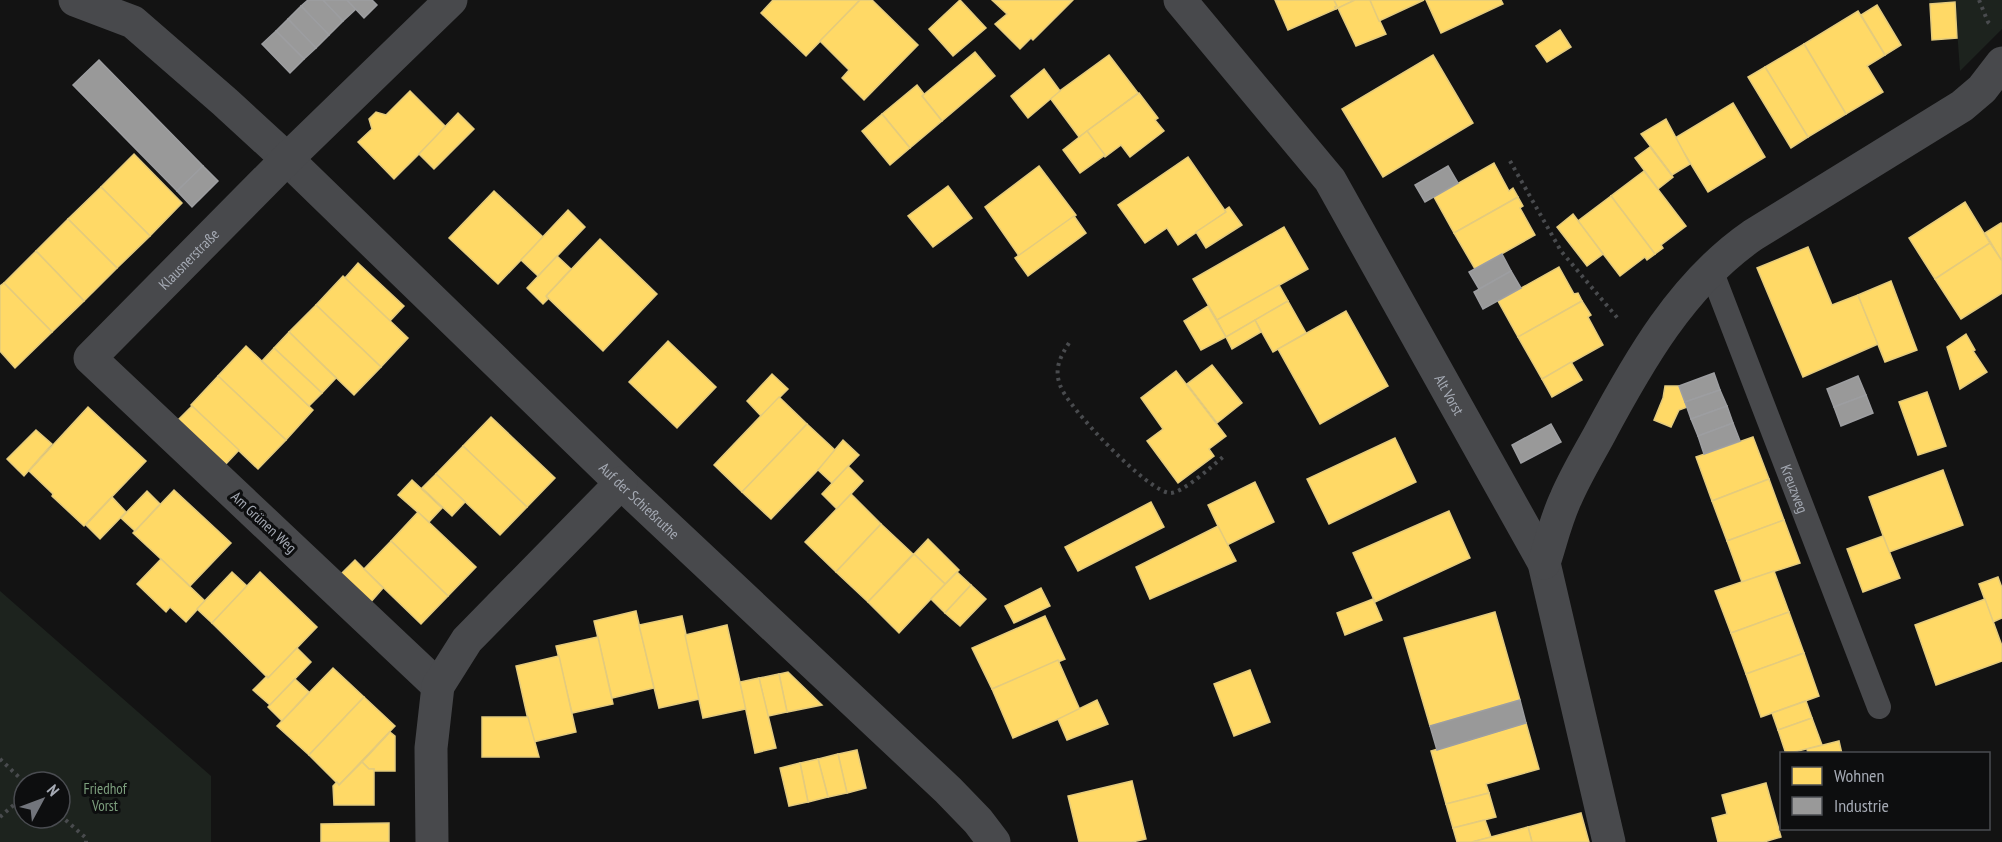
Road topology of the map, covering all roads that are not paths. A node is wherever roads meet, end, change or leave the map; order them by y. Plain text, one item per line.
1 (75, 0) edge
2 (451, 0) edge
3 (1180, 0) edge
4 (2002, 63) edge
5 (287, 159) junction
6 (1711, 270) junction
7 (90, 358) joint
8 (621, 483) junction
9 (1544, 563) junction
10 (438, 686) junction
11 (1879, 707) dead end
12 (432, 842) edge
13 (994, 842) edge
14 (1609, 842) edge

1 - 5 street
2 - 5 street, Klausnerstraße
3 - 9 street, Alt Vorst
4 - 6 street
5 - 7 street, Klausnerstraße
5 - 8 street, Auf der Schießruthe
6 - 9 street
6 - 11 lane, Kreuzweg
7 - 10 street, Am Grünen Weg
8 - 10 street
8 - 13 street, Auf der Schießruthe
9 - 14 street, Alt Vorst
10 - 12 street

